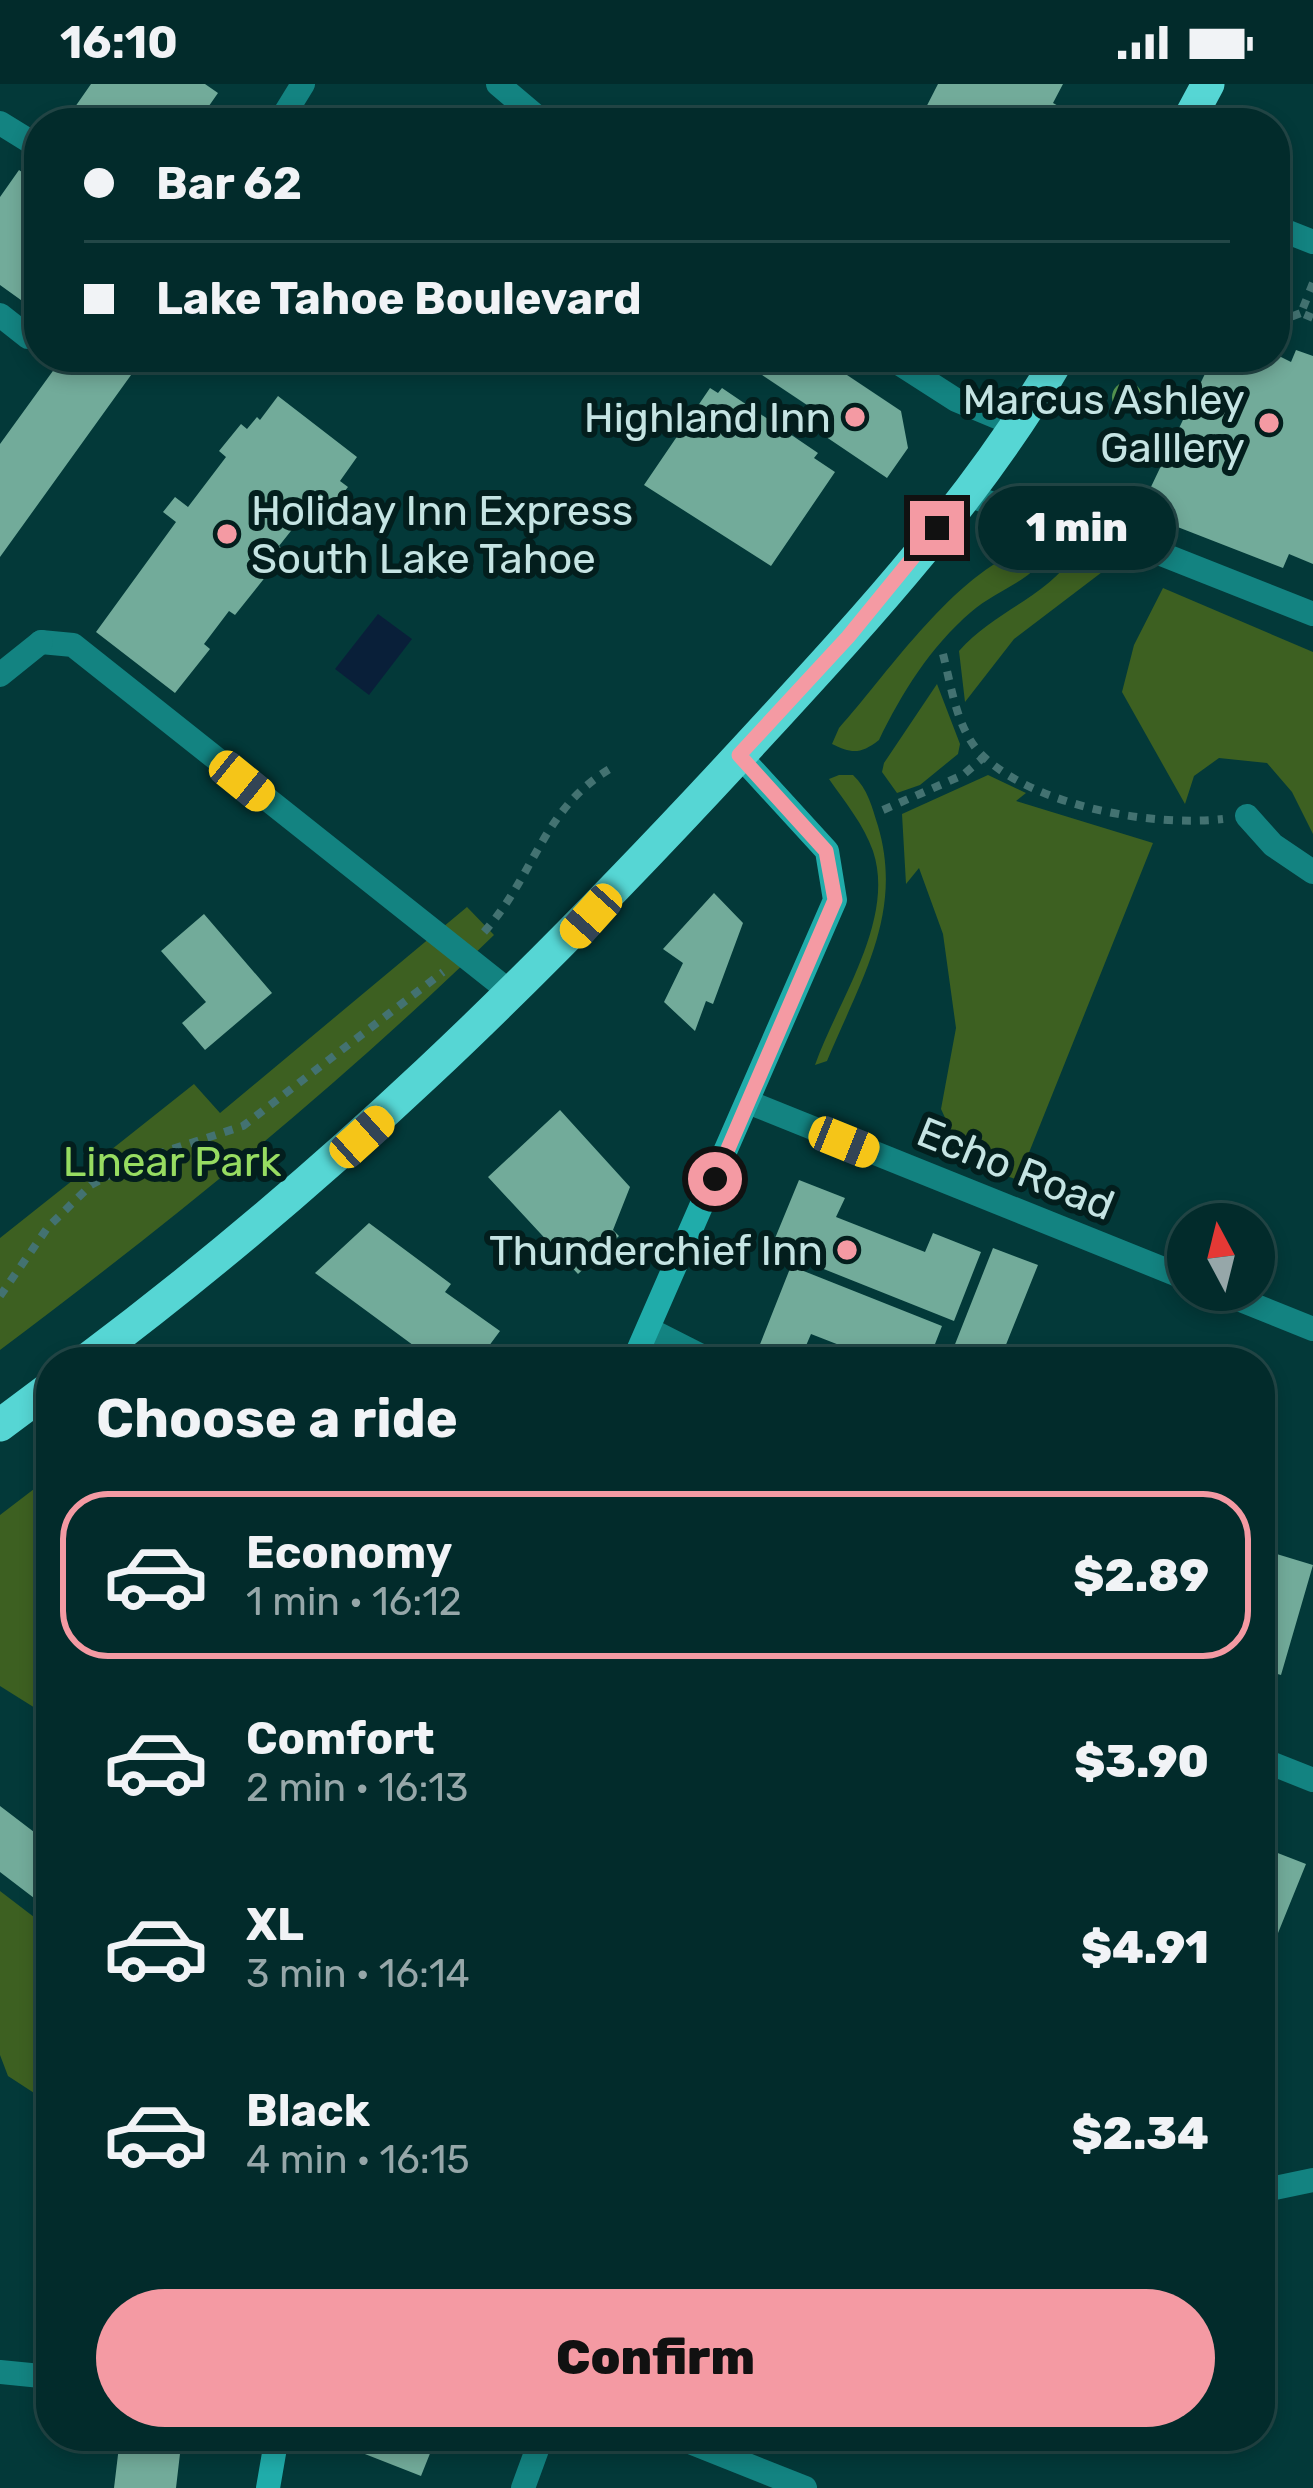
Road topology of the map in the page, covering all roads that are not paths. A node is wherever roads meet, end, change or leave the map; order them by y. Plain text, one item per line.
1 (498, 84) edge
2 (526, 108) edge
3 (0, 315) edge
4 (24, 334) edge
5 (912, 372) edge
6 (1050, 372) edge
7 (1016, 425) junction
8 (964, 494) junction
9 (1313, 614) edge
10 (0, 675) edge
11 (739, 755) junction
12 (1246, 816) road end
13 (1313, 872) edge
14 (514, 994) junction
15 (748, 1102) junction
16 (1167, 1271) edge
17 (1270, 1311) edge
18 (1313, 1328) edge
19 (648, 1329) junction
20 (103, 1347) edge
21 (640, 1347) edge
22 (683, 1347) edge
23 (36, 1398) edge
24 (0, 1425) edge
25 (1275, 1765) edge
26 (1313, 1780) edge
27 (1313, 2180) edge
28 (1275, 2188) edge
29 (0, 2372) edge
30 (36, 2376) edge
31 (274, 2451) edge
32 (537, 2451) edge
33 (712, 2451) edge
34 (268, 2488) edge
35 (523, 2488) edge
36 (805, 2488) edge

1 - 2 street
3 - 4 street
5 - 7 street
6 - 7 highway
7 - 8 highway
8 - 9 street
8 - 11 highway
10 - 14 street
11 - 14 highway
11 - 15 main road
12 - 13 street
14 - 20 highway
15 - 16 street, Echo Road
15 - 19 main road
17 - 18 street
19 - 21 main road
19 - 22 street
23 - 24 highway
25 - 26 street
27 - 28 street
29 - 30 street
31 - 34 main road
32 - 35 street
33 - 36 street

